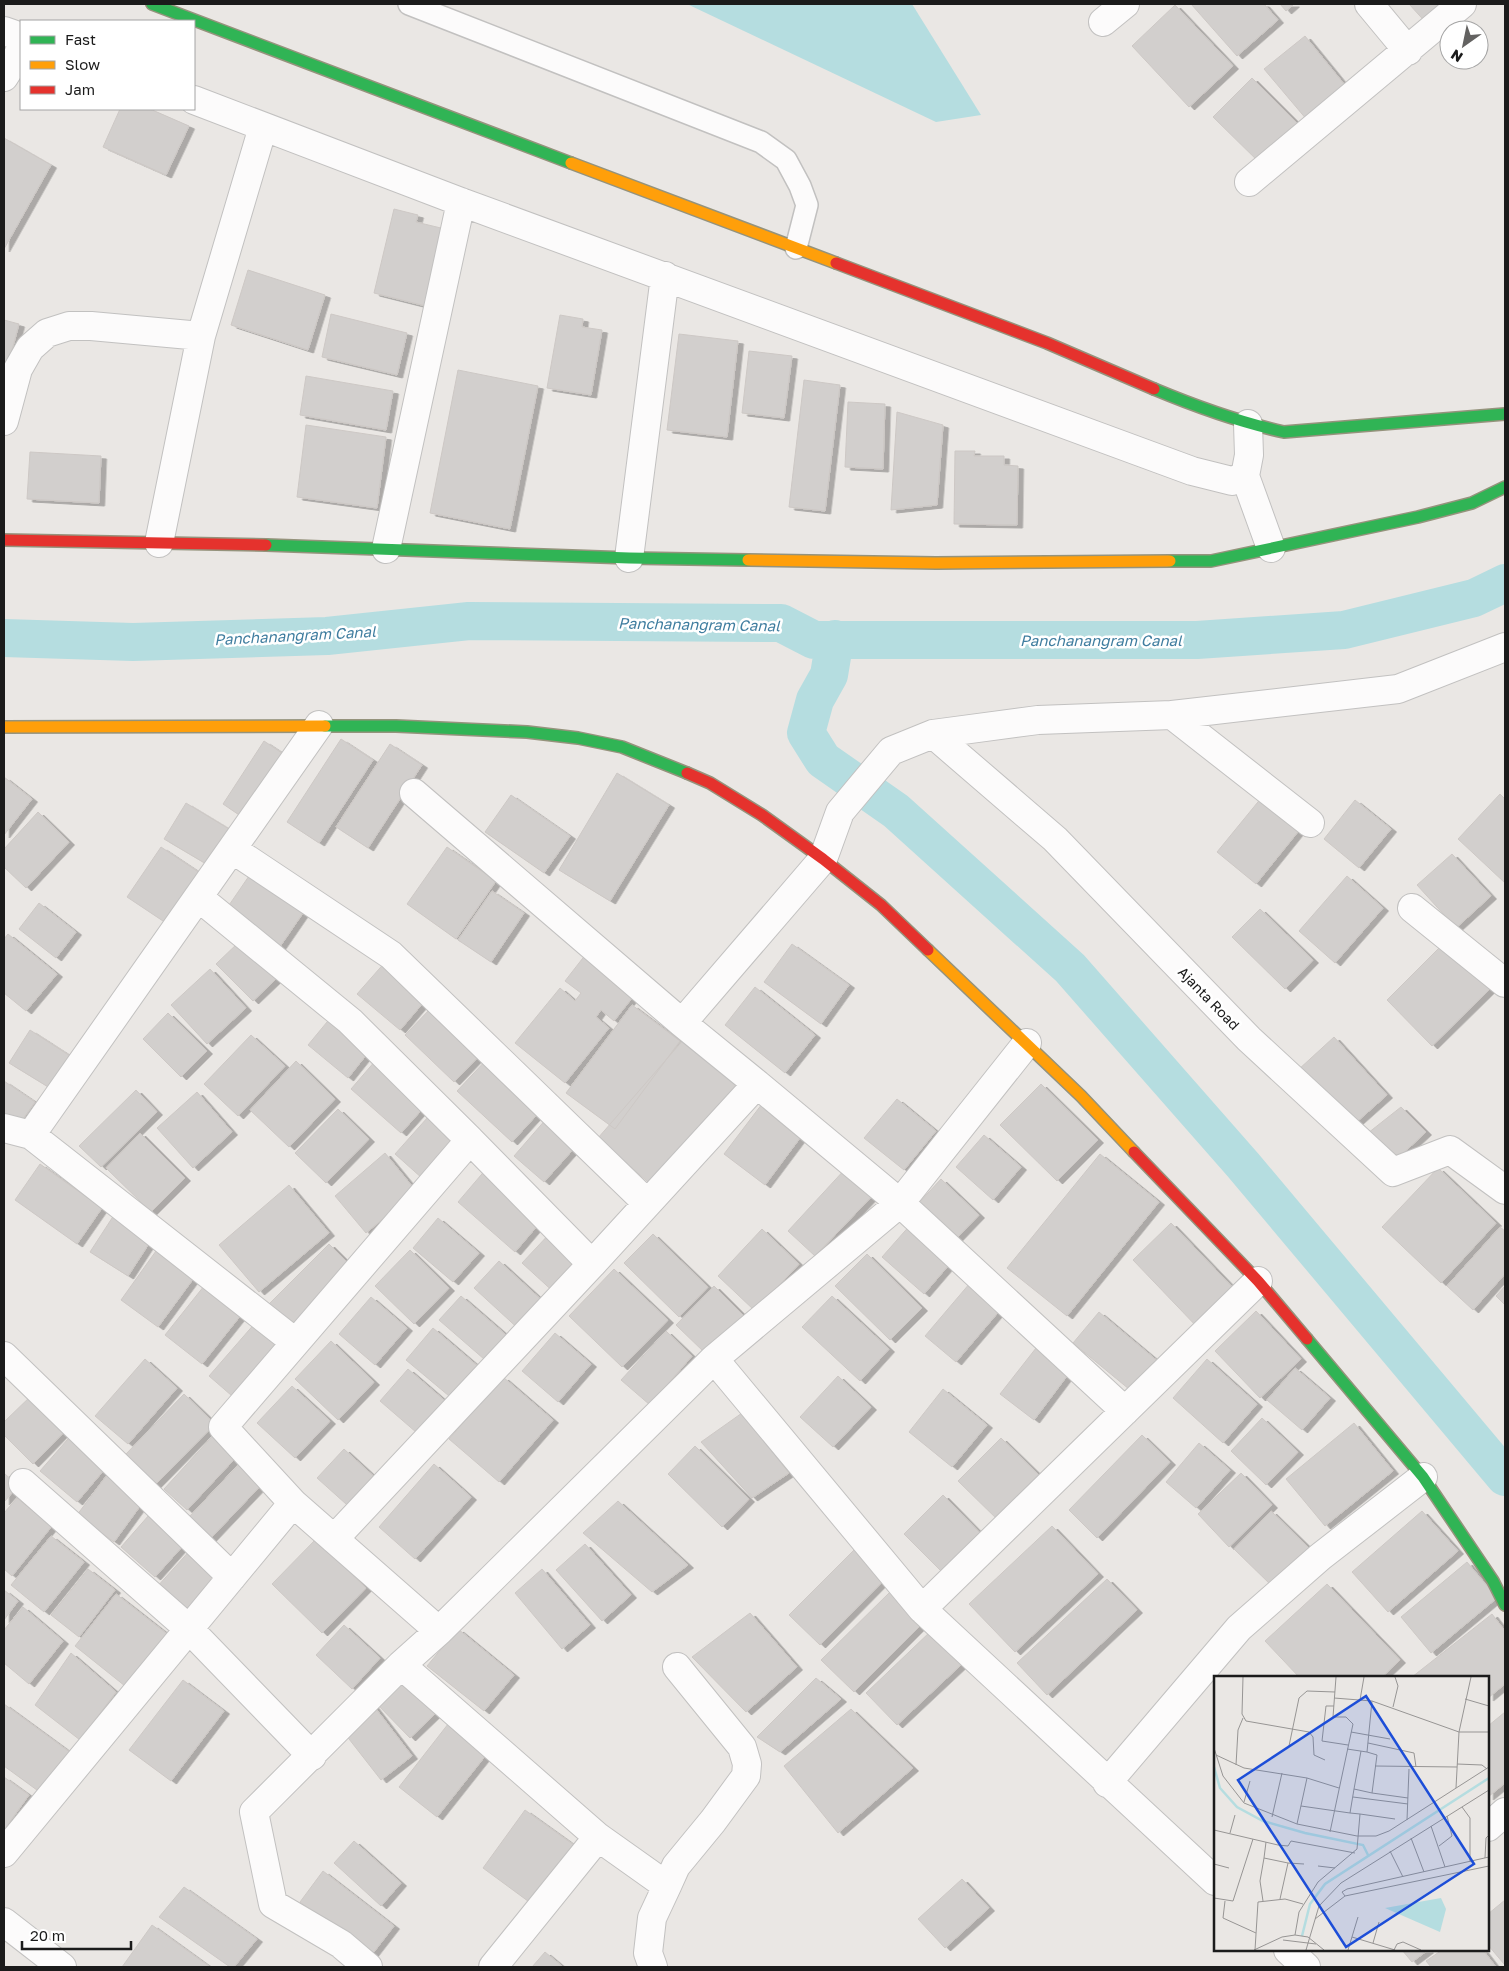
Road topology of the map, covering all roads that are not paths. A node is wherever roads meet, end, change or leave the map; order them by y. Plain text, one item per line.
1 (152, 4) edge
2 (409, 4) edge
3 (1125, 4) edge
4 (1369, 4) edge
5 (1462, 4) edge
6 (194, 20) edge
7 (195, 20) edge
8 (1103, 22) dead end
9 (4, 31) edge
10 (20, 37) edge
11 (1408, 51) junction
12 (20, 52) edge
13 (4, 77) edge
14 (195, 100) edge
15 (263, 127) junction
16 (1249, 182) dead end
17 (461, 202) junction
18 (796, 248) junction
19 (665, 276) junction
20 (201, 336) junction
21 (1505, 414) edge
22 (4, 421) edge
23 (1248, 424) junction
24 (1245, 476) junction
25 (1505, 487) edge
26 (4, 540) edge
27 (158, 543) junction
28 (1271, 548) junction
29 (386, 549) junction
30 (630, 558) junction
31 (1505, 647) edge
32 (1172, 715) junction
33 (319, 725) junction
34 (4, 727) edge
35 (933, 734) junction
36 (414, 793) dead end
37 (1310, 823) dead end
38 (232, 849) junction
39 (823, 859) junction
40 (198, 897) junction
41 (1412, 908) dead end
42 (1505, 983) edge
43 (682, 1023) junction
44 (1027, 1043) junction
45 (757, 1084) junction
46 (4, 1128) edge
47 (31, 1135) junction
48 (470, 1140) junction
49 (1505, 1190) edge
50 (647, 1203) junction
51 (900, 1203) junction
52 (592, 1264) junction
53 (1258, 1281) junction
54 (295, 1342) junction
55 (4, 1356) edge
56 (714, 1359) junction
57 (1125, 1411) junction
58 (1423, 1478) junction
59 (23, 1483) dead end
60 (293, 1503) junction
61 (334, 1539) junction
62 (232, 1577) junction
63 (1505, 1605) edge
64 (922, 1609) junction
65 (189, 1629) junction
66 (439, 1631) junction
67 (401, 1665) junction
68 (677, 1667) dead end
69 (312, 1756) junction
70 (1107, 1783) junction
71 (1505, 1812) edge
72 (1489, 1826) edge
73 (598, 1837) junction
74 (4, 1853) edge
75 (1214, 1880) edge
76 (667, 1886) junction
77 (4, 1922) edge
78 (1289, 1951) edge
79 (62, 1967) edge
80 (368, 1967) edge
81 (493, 1967) edge
82 (653, 1967) edge
83 (1306, 1967) edge

1 - 6 street
2 - 18 lane
3 - 8 street
4 - 11 street
5 - 11 street
7 - 18 street
9 - 10 street
11 - 16 street
12 - 13 street
14 - 15 street
15 - 17 street
15 - 20 street
17 - 19 street
17 - 29 street
18 - 23 street
19 - 24 street
19 - 30 street
20 - 22 street
20 - 27 street
21 - 23 street
23 - 24 street
24 - 28 street
25 - 28 street
26 - 27 street
27 - 29 street
28 - 30 street
29 - 30 street
31 - 32 street
32 - 35 street
32 - 37 street
33 - 34 street
33 - 38 street
33 - 39 street
35 - 39 street
35 - 49 street, Ajanta Road
36 - 43 street
38 - 40 street
38 - 50 street
39 - 43 street
39 - 44 street
40 - 47 street
40 - 48 street
41 - 42 street
43 - 45 street
44 - 51 street
44 - 53 street
45 - 50 street
45 - 51 street
46 - 47 street
47 - 54 street
48 - 52 street
48 - 54 street
50 - 52 street
51 - 56 street
51 - 57 street
52 - 61 street
53 - 57 street
53 - 58 street
54 - 60 street
55 - 62 street
56 - 64 street
56 - 66 street
57 - 64 street
58 - 63 street
58 - 70 street
59 - 65 street
60 - 61 street
60 - 62 street
61 - 66 street
62 - 65 street
64 - 70 street
65 - 69 street
65 - 74 street
66 - 67 street
67 - 69 street
67 - 73 street
68 - 76 street
69 - 80 street
70 - 75 street
71 - 72 street
73 - 76 street
73 - 81 street
76 - 82 street
77 - 79 street
78 - 83 street

